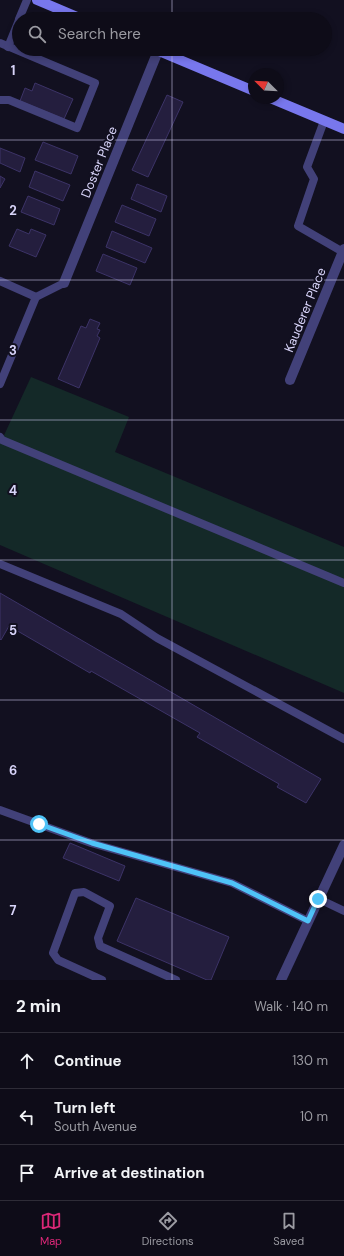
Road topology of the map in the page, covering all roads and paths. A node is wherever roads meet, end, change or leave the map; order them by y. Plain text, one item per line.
1 (27, 0) edge
2 (37, 0) edge
3 (22, 12) edge
4 (65, 12) edge
5 (12, 32) edge
6 (4, 45) edge
7 (31, 56) edge
8 (154, 56) edge
9 (170, 56) edge
10 (248, 88) edge
11 (0, 100) edge
12 (284, 104) edge
13 (324, 121) junction
14 (344, 129) edge
15 (343, 251) edge
16 (0, 281) edge
17 (64, 282) joint
18 (36, 298) junction
19 (290, 380) dead end
20 (0, 384) edge
21 (0, 437) edge
22 (0, 564) edge
23 (344, 583) edge
24 (344, 739) edge
25 (0, 810) edge
26 (344, 845) edge
27 (318, 899) junction
28 (344, 911) edge
29 (308, 921) junction
30 (102, 980) edge
31 (176, 980) edge
32 (281, 980) edge

1 - 3 lane
2 - 4 main road
5 - 6 lane
7 - 11 lane
8 - 17 street, Doster Place
9 - 10 main road
12 - 13 main road
13 - 14 main road
13 - 15 lane
15 - 19 street, Kauderer Place
16 - 18 lane
17 - 18 lane
18 - 20 lane
21 - 23 lane
22 - 24 lane
25 - 29 lane
26 - 27 street
27 - 28 lane
27 - 29 street
29 - 32 street
30 - 31 lane

